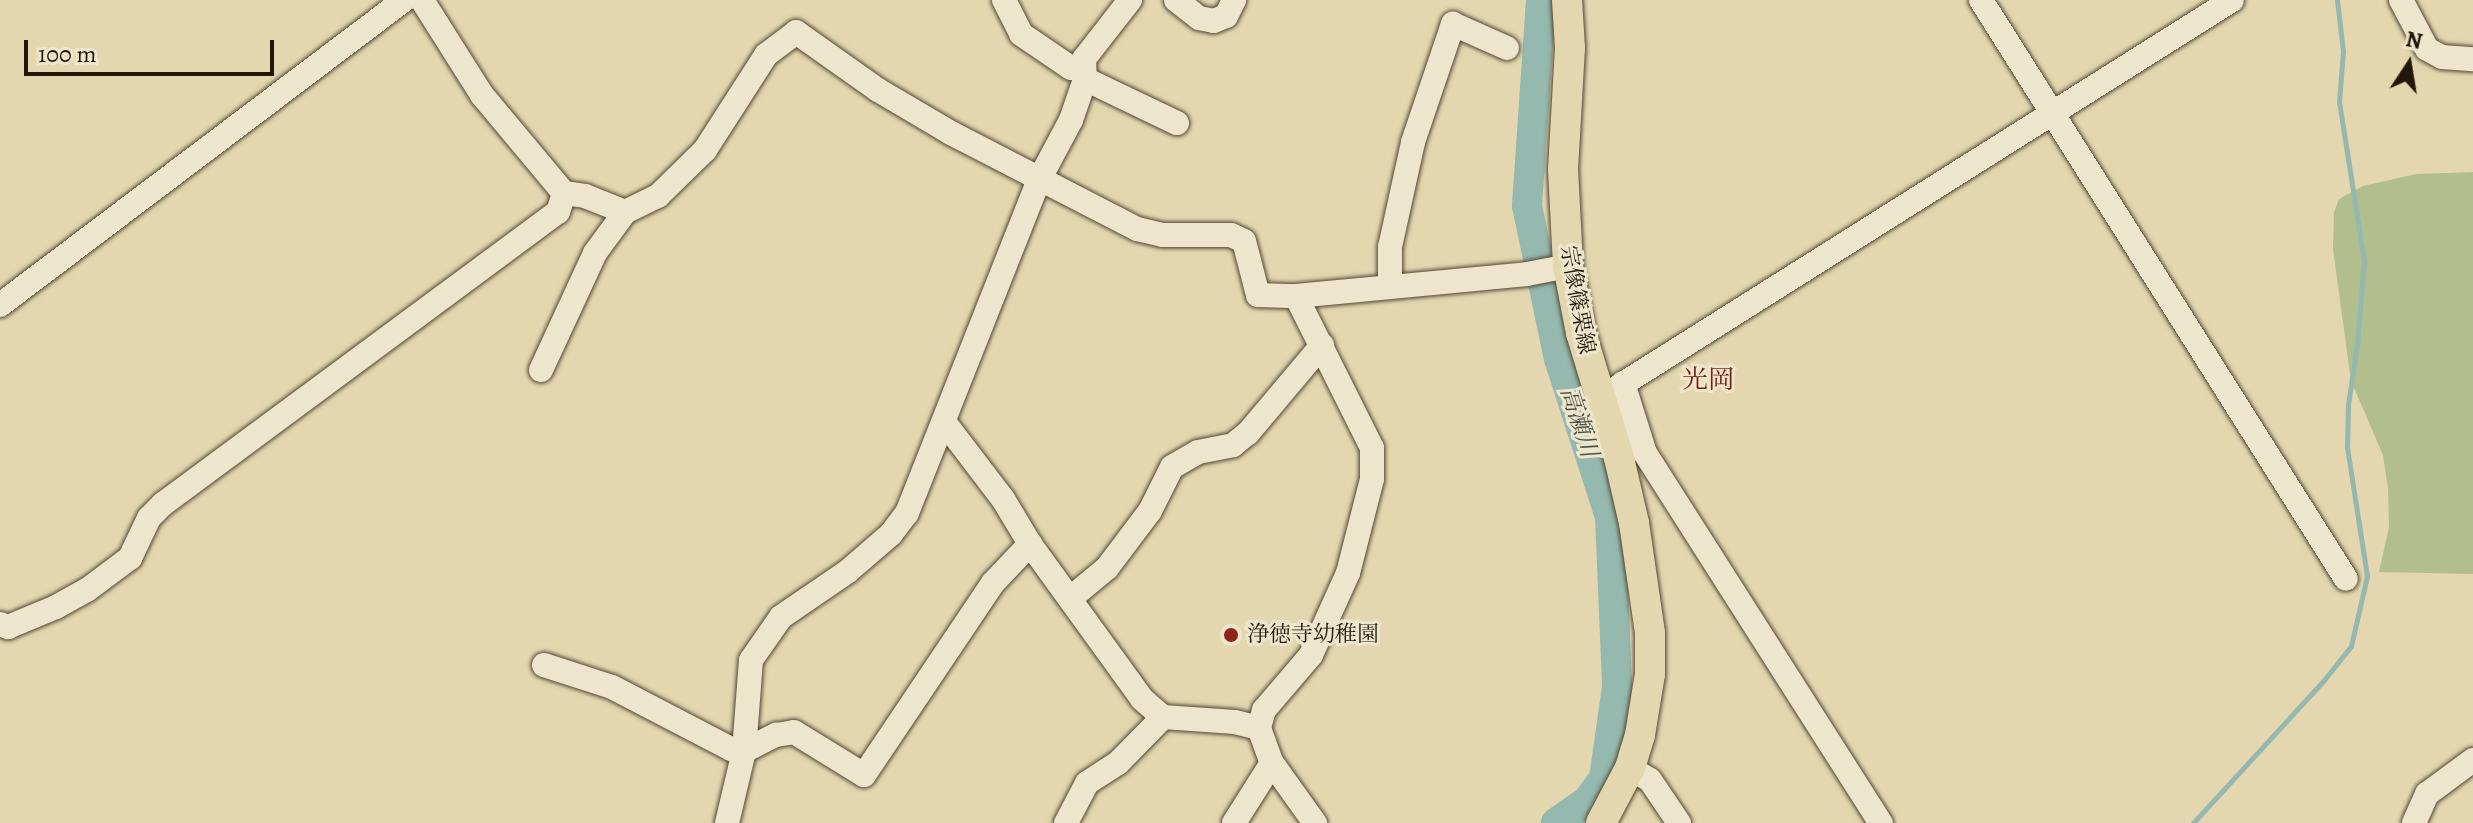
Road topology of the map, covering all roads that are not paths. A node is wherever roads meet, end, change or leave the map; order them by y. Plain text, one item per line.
1 (404, 0) edge
2 (422, 0) edge
3 (1004, 0) edge
4 (1130, 0) edge
5 (1176, 0) edge
6 (1234, 0) edge
7 (1567, 0) edge
8 (1981, 0) edge
9 (2232, 0) edge
10 (2401, 0) edge
11 (1507, 48) dead end
12 (2473, 59) edge
13 (1085, 74) junction
14 (2052, 114) junction
15 (1177, 123) dead end
16 (1039, 180) junction
17 (564, 193) junction
18 (625, 212) junction
19 (1568, 266) junction
20 (1390, 285) junction
21 (1296, 296) junction
22 (0, 305) edge
23 (1322, 345) junction
24 (541, 370) dead end
25 (1611, 391) junction
26 (945, 423) junction
27 (1030, 544) junction
28 (2346, 579) dead end
29 (1072, 597) junction
30 (0, 624) edge
31 (544, 665) dead end
32 (1163, 717) junction
33 (1259, 728) junction
34 (744, 751) junction
35 (2473, 760) edge
36 (1272, 763) junction
37 (1630, 768) junction
38 (727, 823) edge
39 (1066, 823) edge
40 (1234, 823) edge
41 (1315, 823) edge
42 (1601, 823) edge
43 (1679, 823) edge
44 (1881, 823) edge
45 (2414, 823) edge

1 - 22 street
2 - 17 street
3 - 13 street
4 - 13 street
5 - 6 street
7 - 19 main road, 宗像篠栗線
8 - 14 street
9 - 14 street
10 - 12 street
11 - 20 street
13 - 15 street
13 - 16 street
14 - 25 street
14 - 28 street
16 - 18 street
16 - 21 street
16 - 26 street
17 - 18 street
17 - 30 street
18 - 24 street
19 - 20 street
19 - 25 main road, 宗像篠栗線
20 - 21 street
21 - 23 street
23 - 29 street
23 - 33 street
25 - 37 main road, 宗像篠栗線
25 - 44 street
26 - 27 street
26 - 34 street
27 - 29 street
27 - 34 street
29 - 32 street
31 - 34 street
32 - 33 street
32 - 39 street
33 - 36 street
34 - 38 street
35 - 45 street
36 - 40 street
36 - 41 street
37 - 42 main road, 宗像篠栗線
37 - 43 street

